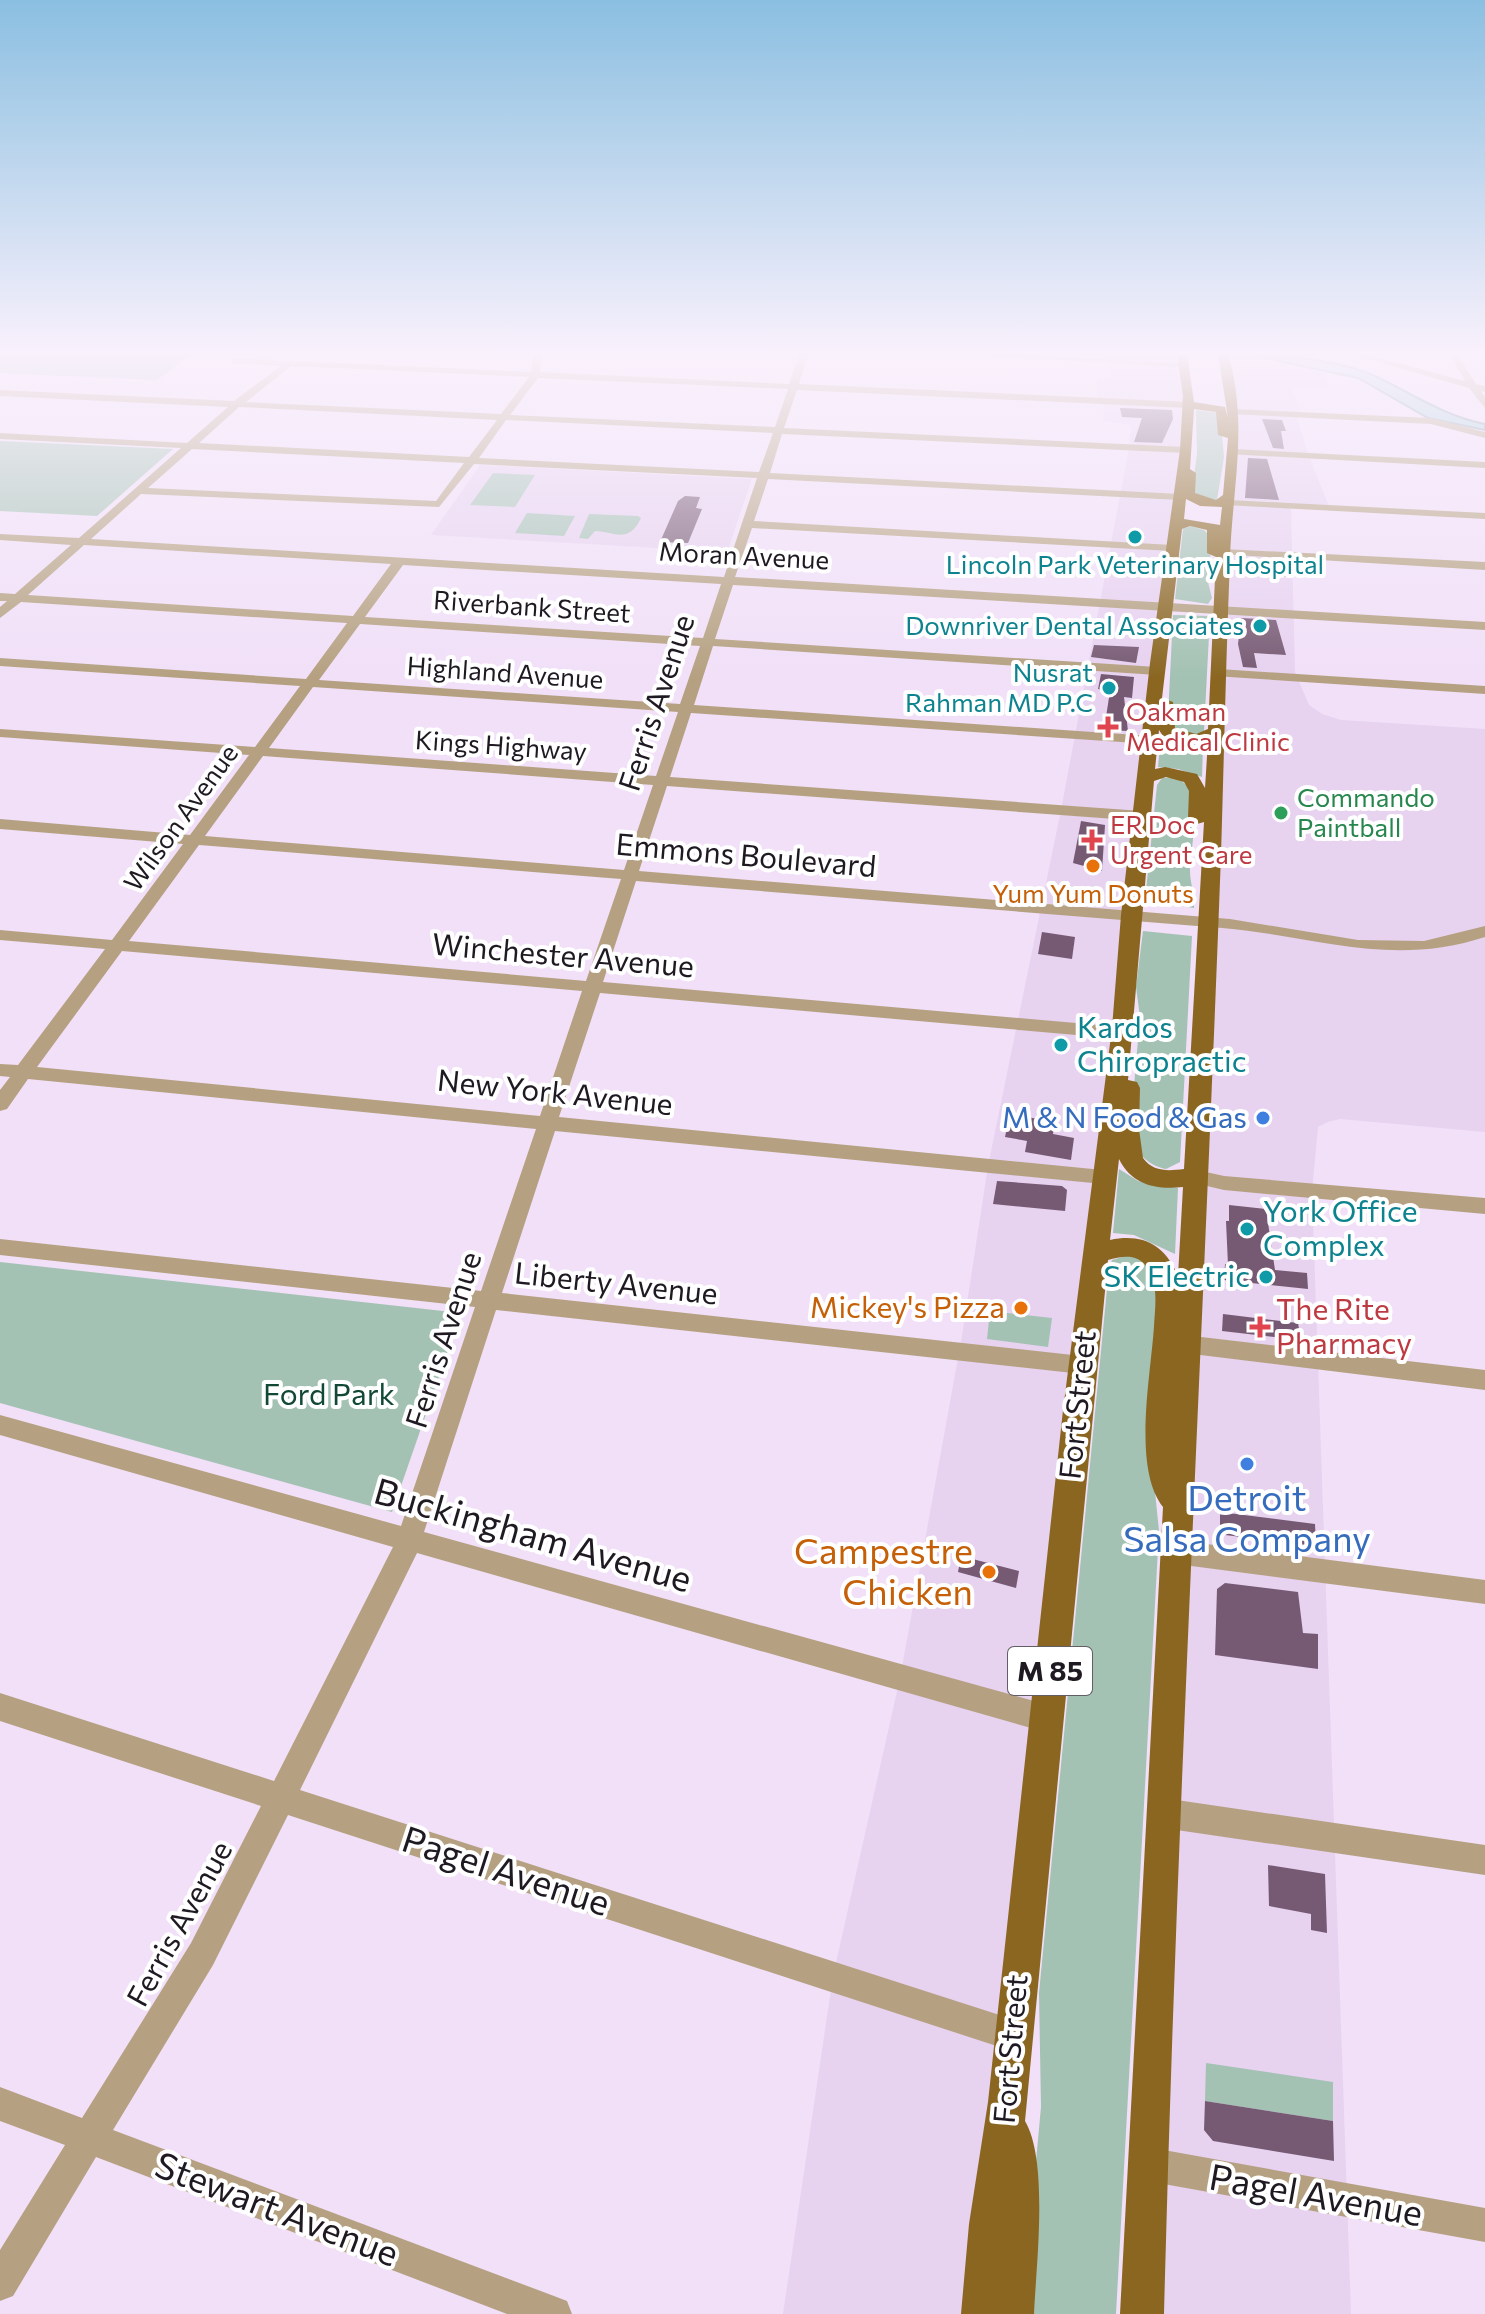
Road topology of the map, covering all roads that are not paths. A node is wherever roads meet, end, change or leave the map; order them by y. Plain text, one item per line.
1 (173, 462) edge
2 (470, 462) edge
3 (511, 462) edge
4 (768, 462) edge
5 (1184, 462) edge
6 (1191, 462) edge
7 (1232, 462) edge
8 (1376, 462) edge
9 (1485, 465) edge
10 (764, 475) junction
11 (139, 491) junction
12 (1180, 497) junction
13 (1229, 500) junction
14 (1485, 516) edge
15 (747, 524) junction
16 (1174, 528) junction
17 (0, 537) edge
18 (82, 542) junction
19 (1172, 548) junction
20 (1223, 552) junction
21 (400, 560) junction
22 (1481, 566) edge
23 (729, 580) junction
24 (0, 597) edge
25 (17, 598) junction
26 (1165, 605) junction
27 (1222, 605) junction
28 (0, 614) edge
29 (356, 619) junction
30 (1485, 626) edge
31 (708, 642) junction
32 (0, 662) edge
33 (1158, 667) junction
34 (1219, 673) junction
35 (309, 683) junction
36 (1485, 690) edge
37 (685, 709) junction
38 (0, 733) edge
39 (1213, 737) junction
40 (1151, 740) junction
41 (260, 752) junction
42 (1147, 778) junction
43 (662, 781) junction
44 (1142, 816) junction
45 (0, 824) edge
46 (194, 840) junction
47 (1209, 873) junction
48 (631, 874) junction
49 (1131, 915) junction
50 (1206, 922) junction
51 (1485, 931) edge
52 (0, 935) edge
53 (118, 946) junction
54 (593, 987) junction
55 (1122, 1030) junction
56 (0, 1070) edge
57 (23, 1072) junction
58 (0, 1104) edge
59 (546, 1122) junction
60 (1103, 1177) junction
61 (1197, 1177) junction
62 (1485, 1206) edge
63 (0, 1247) edge
64 (1094, 1255) junction
65 (489, 1300) junction
66 (1184, 1344) junction
67 (1082, 1365) junction
68 (1485, 1380) edge
69 (0, 1425) edge
70 (1177, 1511) junction
71 (410, 1538) junction
72 (1176, 1552) junction
73 (1485, 1592) edge
74 (0, 1707) edge
75 (1045, 1718) junction
76 (280, 1799) junction
77 (1163, 1813) junction
78 (1485, 1860) edge
79 (1012, 2035) junction
80 (1008, 2102) junction
81 (0, 2104) edge
82 (88, 2138) junction
83 (1147, 2164) junction
84 (1485, 2225) edge
85 (0, 2283) edge
86 (554, 2314) edge
87 (983, 2314) edge
88 (1012, 2314) edge
89 (1142, 2314) edge

1 - 11 street
2 - 11 street
3 - 10 street
4 - 10 street, Ferris Avenue
5 - 12 main road, Fort Street / M 85
6 - 13 main road
7 - 13 main road
8 - 9 street
10 - 12 street
10 - 15 street, Ferris Avenue
11 - 18 street
12 - 16 main road, Fort Street / M 85
13 - 14 street
13 - 20 main road
15 - 19 street
15 - 23 street, Ferris Avenue
16 - 19 main road, Fort Street / M 85
16 - 27 main road
17 - 18 street, Moran Avenue
18 - 21 street, Moran Avenue
18 - 25 street
19 - 26 main road, Fort Street / M 85
20 - 22 street
20 - 27 main road
21 - 23 street, Moran Avenue
21 - 29 street, Wilson Avenue
23 - 26 street, Moran Avenue
23 - 31 street, Ferris Avenue
24 - 25 street, Riverbank Street
25 - 28 street
25 - 29 street, Riverbank Street
26 - 27 street, Moran Avenue
26 - 33 main road, Fort Street / M 85
27 - 30 street, Moran Avenue
27 - 34 main road
29 - 31 street, Riverbank Street
29 - 35 street, Wilson Avenue
31 - 33 street, Riverbank Street
31 - 37 street, Ferris Avenue
32 - 35 street, Highland Avenue
33 - 39 main road
33 - 40 main road, Fort Street / M 85
34 - 36 street
34 - 39 main road
35 - 37 street, Highland Avenue
35 - 41 street, Wilson Avenue
37 - 40 street, Highland Avenue
37 - 43 street, Ferris Avenue
38 - 41 street, Kings Highway
39 - 47 main road
40 - 42 main road, Fort Street / M 85
41 - 43 street, Kings Highway
41 - 46 street, Wilson Avenue
42 - 44 main road, Fort Street / M 85
42 - 47 main road
43 - 44 street, Kings Highway
43 - 48 street, Ferris Avenue
44 - 49 main road, Fort Street / M 85
45 - 46 street, Emmons Boulevard
46 - 48 street, Emmons Boulevard
46 - 53 street, Wilson Avenue
47 - 50 main road
48 - 49 street, Emmons Boulevard
48 - 54 street, Ferris Avenue
49 - 50 street, Emmons Boulevard
49 - 55 main road, Fort Street / M 85
50 - 51 street, Emmons Boulevard
50 - 61 main road
52 - 53 street, Winchester Avenue
53 - 54 street, Winchester Avenue
53 - 57 street, Wilson Avenue
54 - 55 street, Winchester Avenue
54 - 59 street, Ferris Avenue
55 - 60 main road, Fort Street / M 85
55 - 61 main road
56 - 57 street, New York Avenue
57 - 58 street, Wilson Avenue
57 - 59 street, New York Avenue
59 - 60 street, New York Avenue
59 - 65 street, Ferris Avenue
60 - 64 main road, Fort Street / M 85
61 - 62 street
61 - 66 main road
63 - 65 street, Liberty Avenue
64 - 67 main road, Fort Street / M 85
64 - 70 main road
65 - 67 street, Liberty Avenue
65 - 71 street, Ferris Avenue
66 - 68 street
66 - 70 main road
67 - 75 main road, Fort Street / M 85
69 - 71 street, Buckingham Avenue
70 - 72 main road
71 - 75 street, Buckingham Avenue
71 - 76 street, Ferris Avenue
72 - 73 street
72 - 77 main road
74 - 76 street, Pagel Avenue
75 - 79 main road, Fort Street / M 85
76 - 79 street, Pagel Avenue
76 - 82 street, Ferris Avenue
77 - 78 street
77 - 83 main road
79 - 80 main road, Fort Street / M 85
80 - 87 main road, Fort Street / M 85
80 - 88 main road
81 - 82 street, Stewart Avenue
82 - 85 street, Ferris Avenue
82 - 86 street, Stewart Avenue
83 - 84 street, Pagel Avenue
83 - 89 main road

